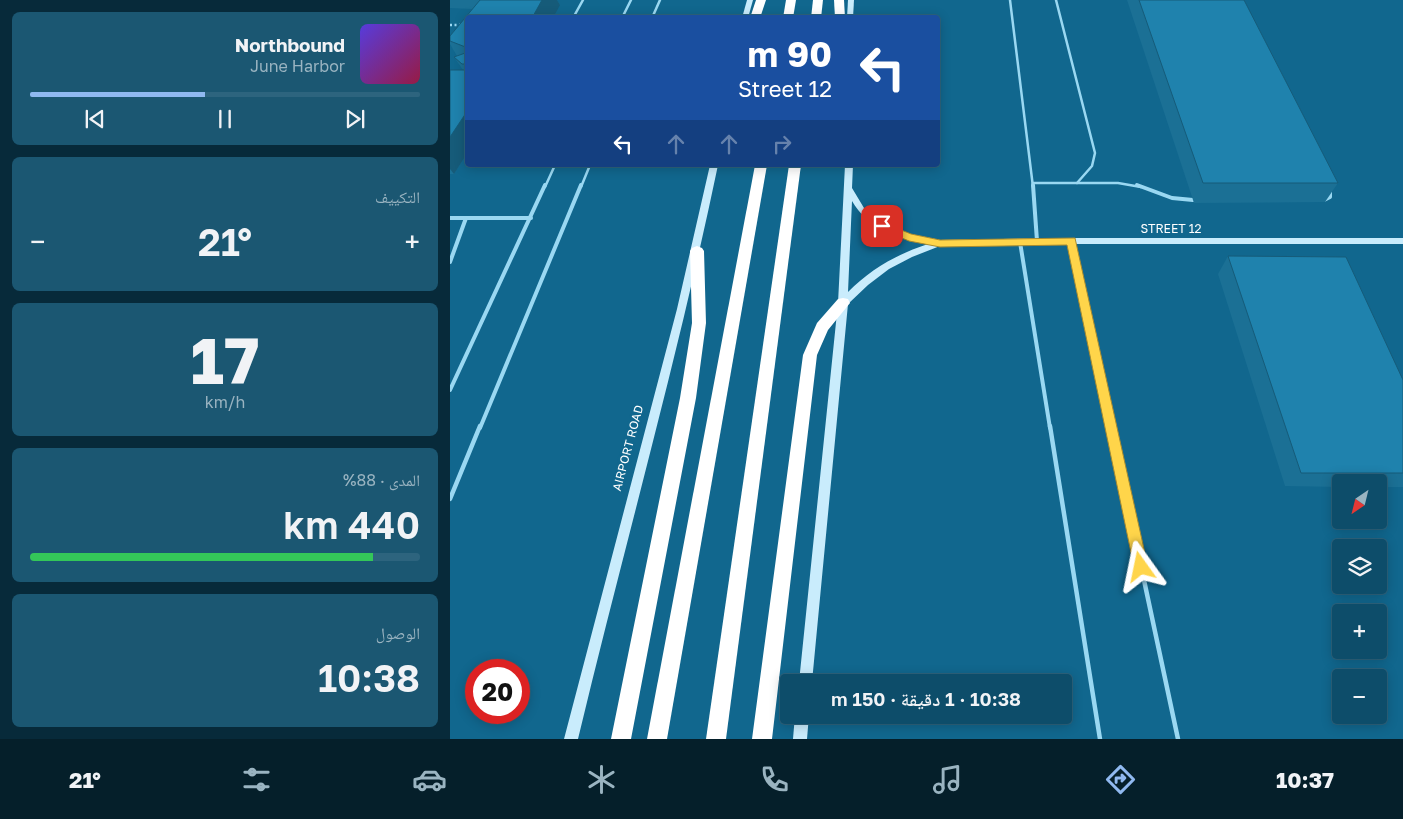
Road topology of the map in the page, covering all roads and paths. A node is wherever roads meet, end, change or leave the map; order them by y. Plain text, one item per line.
1 (583, 0) edge
2 (631, 0) edge
3 (660, 0) edge
4 (750, 0) edge
5 (761, 0) edge
6 (791, 0) edge
7 (818, 0) edge
8 (839, 0) edge
9 (852, 0) edge
10 (1010, 0) edge
11 (1056, 0) edge
12 (575, 15) edge
13 (624, 15) edge
14 (653, 15) edge
15 (746, 15) edge
16 (756, 15) edge
17 (788, 15) edge
18 (816, 15) edge
19 (840, 15) edge
20 (850, 15) edge
21 (465, 24) edge
22 (450, 25) edge
23 (465, 26) edge
24 (460, 33) edge
25 (554, 167) edge
26 (589, 167) edge
27 (714, 167) edge
28 (761, 167) edge
29 (795, 167) edge
30 (849, 167) edge
31 (1077, 182) junction
32 (1327, 182) edge
33 (1033, 183) junction
34 (849, 190) junction
35 (1193, 200) dead end
36 (1324, 200) edge
37 (450, 218) edge
38 (466, 218) junction
39 (531, 218) junction
40 (1072, 241) junction
41 (1403, 241) edge
42 (1020, 242) junction
43 (1037, 242) junction
44 (940, 243) junction
45 (697, 251) junction
46 (450, 262) edge
47 (843, 303) junction
48 (450, 390) edge
49 (450, 499) edge
50 (806, 674) edge
51 (801, 724) edge
52 (571, 739) edge
53 (621, 739) edge
54 (658, 739) edge
55 (716, 739) edge
56 (762, 739) edge
57 (800, 739) edge
58 (1100, 739) edge
59 (1178, 739) edge

1 - 12 lane
2 - 13 lane
3 - 14 lane
4 - 15 main road
5 - 16 highway
6 - 17 highway
7 - 18 highway
8 - 19 highway
9 - 20 main road
10 - 33 lane
11 - 31 lane
21 - 22 path
23 - 24 path
25 - 39 lane
26 - 49 lane
27 - 45 main road, AIRPORT ROAD
28 - 54 highway
29 - 55 highway
30 - 34 main road
31 - 33 lane
31 - 35 lane
32 - 36 lane
33 - 43 lane
34 - 44 main road, STREET 12
34 - 47 main road
37 - 38 lane
38 - 39 lane
38 - 46 lane
39 - 48 lane
40 - 41 main road, STREET 12
40 - 43 main road, STREET 12
40 - 59 lane
42 - 43 main road, STREET 12
42 - 44 main road, STREET 12
42 - 58 lane
44 - 47 main road, STREET 12
45 - 52 main road, AIRPORT ROAD
45 - 53 highway
47 - 50 main road
47 - 56 highway
51 - 57 main road

